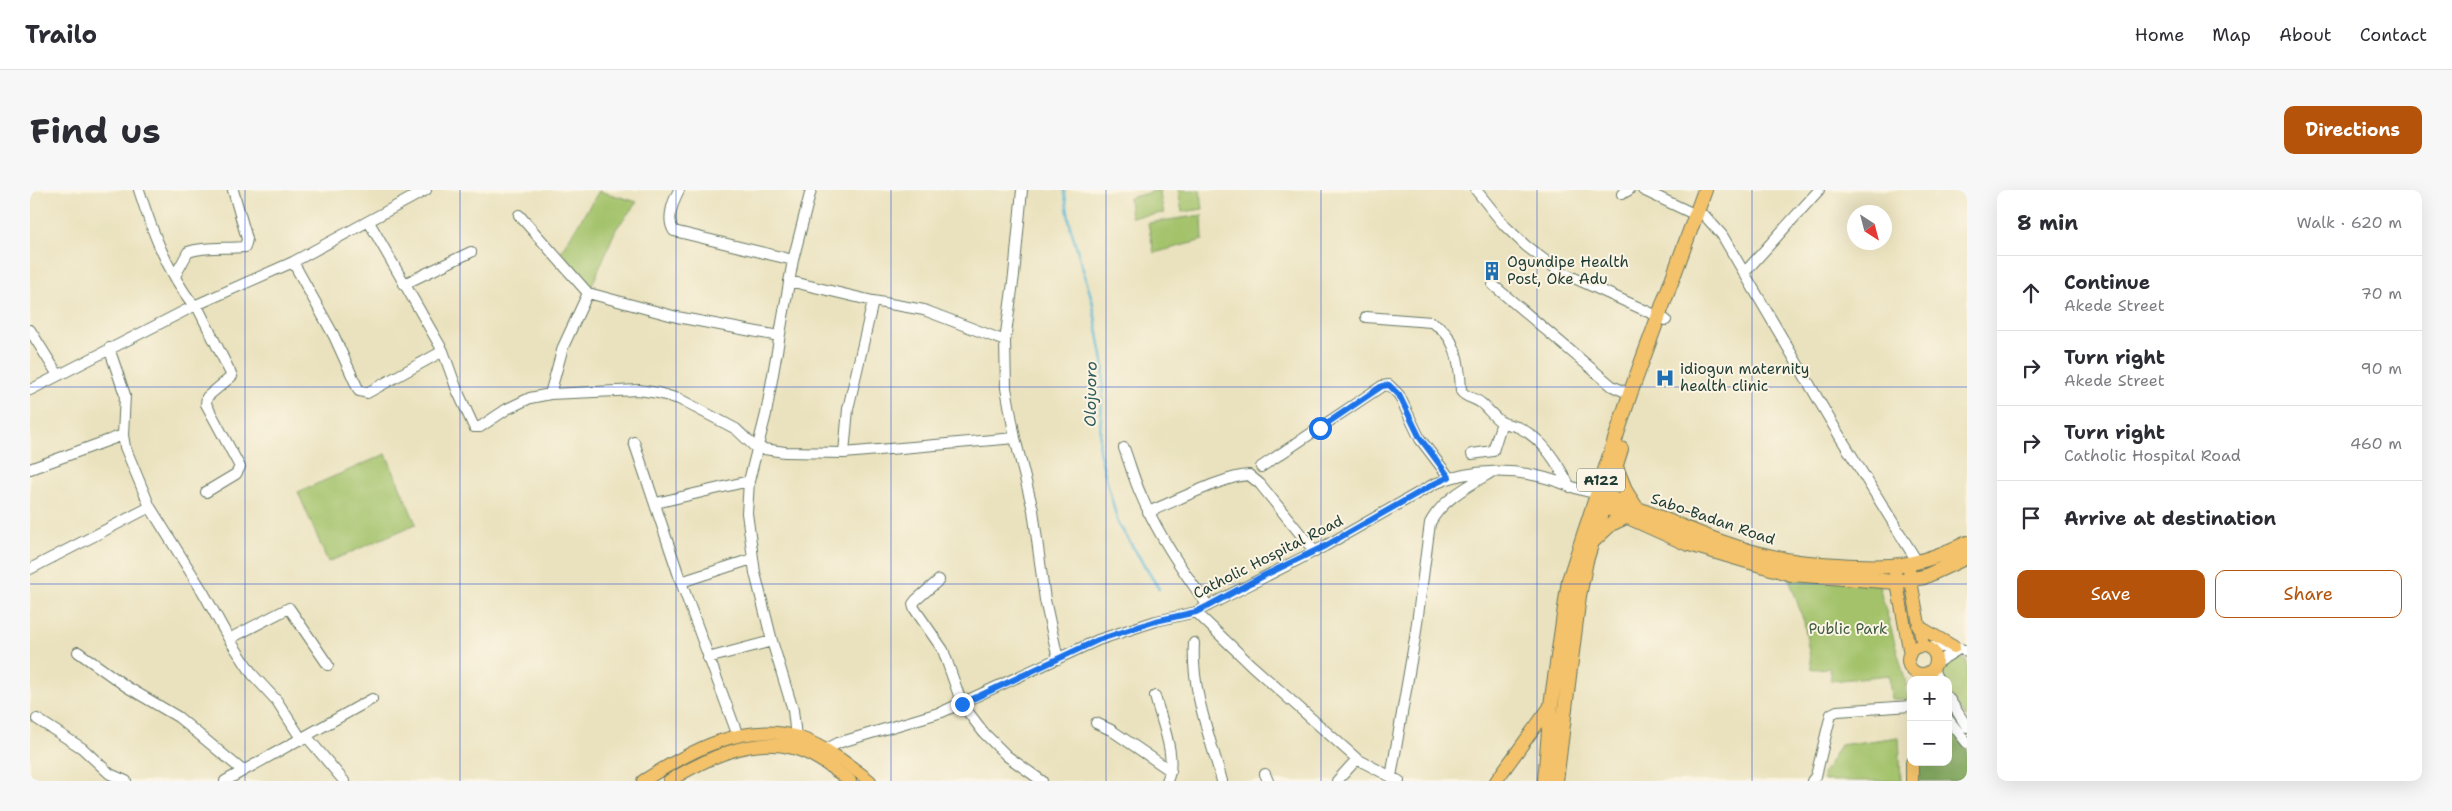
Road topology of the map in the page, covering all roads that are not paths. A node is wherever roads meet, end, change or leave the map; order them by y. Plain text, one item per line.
1 (139, 190) edge
2 (233, 190) edge
3 (426, 190) edge
4 (678, 190) edge
5 (812, 190) edge
6 (1022, 190) edge
7 (1476, 190) edge
8 (1643, 190) edge
9 (1705, 190) edge
10 (1714, 190) edge
11 (1819, 190) edge
12 (411, 194) edge
13 (519, 215) dead end
14 (1701, 216) junction
15 (369, 222) junction
16 (471, 252) dead end
17 (793, 260) junction
18 (293, 262) junction
19 (1745, 272) junction
20 (175, 276) junction
21 (789, 281) junction
22 (404, 284) junction
23 (1493, 285) dead end
24 (588, 293) junction
25 (872, 301) junction
26 (196, 306) junction
27 (1366, 317) dead end
28 (1662, 319) junction
29 (30, 330) edge
30 (780, 336) junction
31 (1005, 341) junction
32 (109, 348) junction
33 (442, 351) junction
34 (58, 375) junction
35 (30, 390) edge
36 (550, 394) junction
37 (1630, 394) junction
38 (1502, 422) junction
39 (123, 435) junction
40 (1016, 438) junction
41 (634, 442) dead end
42 (756, 448) junction
43 (1124, 448) dead end
44 (844, 453) junction
45 (1472, 454) dead end
46 (1261, 467) dead end
47 (1616, 467) junction
48 (30, 468) edge
49 (1491, 472) junction
50 (1449, 477) junction
51 (750, 481) junction
52 (1570, 487) junction
53 (206, 492) dead end
54 (1597, 498) junction
55 (656, 503) junction
56 (150, 507) junction
57 (1148, 512) junction
58 (1638, 515) junction
59 (1590, 543) junction
60 (1967, 543) edge
61 (1315, 552) junction
62 (1967, 556) edge
63 (752, 559) junction
64 (1913, 564) junction
65 (1894, 567) junction
66 (30, 569) edge
67 (939, 580) dead end
68 (1911, 580) junction
69 (681, 582) junction
70 (1896, 582) junction
71 (1208, 606) junction
72 (1196, 612) junction
73 (1918, 626) junction
74 (229, 639) junction
75 (772, 641) junction
76 (1194, 643) dead end
77 (1925, 647) junction
78 (1960, 649) edge
79 (78, 652) dead end
80 (1910, 654) junction
81 (708, 658) junction
82 (1058, 659) junction
83 (328, 665) dead end
84 (1932, 673) edge
85 (1914, 676) edge
86 (1155, 696) dead end
87 (372, 699) dead end
88 (1952, 703) edge
89 (962, 704) junction
90 (1552, 705) junction
91 (1907, 706) edge
92 (37, 719) dead end
93 (1950, 721) edge
94 (1096, 723) dead end
95 (1967, 727) edge
96 (738, 736) junction
97 (796, 737) junction
98 (304, 739) junction
99 (1967, 743) edge
100 (825, 750) junction
101 (1357, 759) junction
102 (1912, 766) edge
103 (1918, 766) edge
104 (242, 770) junction
105 (1171, 771) junction
106 (1395, 779) edge
107 (1815, 779) edge
108 (126, 781) edge
109 (225, 781) edge
110 (344, 781) edge
111 (643, 781) edge
112 (668, 781) edge
113 (850, 781) edge
114 (870, 781) edge
115 (1042, 781) edge
116 (1167, 781) edge
117 (1222, 781) edge
118 (1337, 781) edge
119 (1496, 781) edge
120 (1545, 781) edge
121 (1556, 781) edge
122 (1912, 781) edge
123 (1917, 781) edge

1 - 20 street
2 - 20 street
3 - 12 street
4 - 17 street
5 - 17 street
6 - 31 street
7 - 28 street
8 - 14 street
9 - 14 highway, A122
10 - 14 highway, A122
11 - 19 street
12 - 15 street
13 - 24 street
14 - 19 street
14 - 28 highway, A122
15 - 18 street
15 - 22 street
16 - 22 street
17 - 21 street
18 - 26 street
18 - 33 street
19 - 64 street
20 - 26 street
21 - 25 street
21 - 30 street
22 - 33 street
23 - 37 street
24 - 30 street
24 - 36 street
25 - 31 street
25 - 44 street
26 - 32 street
26 - 53 street
27 - 38 street
28 - 37 highway, A122
28 - 47 highway, A122
29 - 34 street
30 - 42 street
31 - 40 street
32 - 34 street
32 - 39 street
33 - 36 street
34 - 35 street
36 - 42 street
37 - 54 highway, A122
38 - 45 street
38 - 52 street
39 - 48 street
39 - 56 street
40 - 44 street
40 - 82 street
41 - 55 street
42 - 44 street
42 - 51 street
43 - 57 street
46 - 50 street
47 - 54 highway, A122
47 - 58 highway
49 - 50 street, Catholic Hospital Road
49 - 52 street, Catholic Hospital Road
49 - 106 street
50 - 61 street, Catholic Hospital Road
51 - 55 street
51 - 63 street
52 - 54 street, Catholic Hospital Road
54 - 58 highway, Sabo-Badan Road
54 - 59 highway, A122
54 - 90 highway, A122
55 - 69 street
56 - 66 street
56 - 74 street
57 - 61 street
57 - 71 street
58 - 59 highway
58 - 65 highway, Sabo-Badan Road
58 - 70 highway, Sabo-Badan Road
59 - 121 highway, A122
60 - 64 highway, Sabo-Badan Road
61 - 71 street, Catholic Hospital Road
62 - 68 highway, Sabo-Badan Road
63 - 69 street
63 - 75 street
64 - 65 highway, Sabo-Badan Road
64 - 68 main road
65 - 70 main road
67 - 89 street
68 - 70 highway, Sabo-Badan Road
68 - 73 main road
69 - 81 street
70 - 80 main road
71 - 72 street, Catholic Hospital Road
72 - 82 street, Catholic Hospital Road
72 - 101 street
73 - 77 main road
73 - 78 main road
74 - 83 street
74 - 98 street
75 - 81 street
75 - 97 street
76 - 117 street
77 - 78 street
77 - 80 main road
77 - 84 main road
78 - 84 street
79 - 104 street
80 - 85 main road
81 - 96 street
82 - 89 street, Catholic Hospital Road
84 - 85 main road
86 - 105 street
87 - 98 street
88 - 95 street
89 - 100 street, Catholic Hospital Road
89 - 115 street
90 - 119 main road
90 - 120 highway, A122
91 - 107 street
92 - 108 street
93 - 99 street
94 - 105 street
96 - 97 main road
96 - 111 main road
97 - 100 main road
98 - 104 street
98 - 110 street
100 - 114 main road
101 - 106 street
101 - 118 street
102 - 122 main road
103 - 123 main road
104 - 109 street
105 - 116 street
112 - 113 main road

